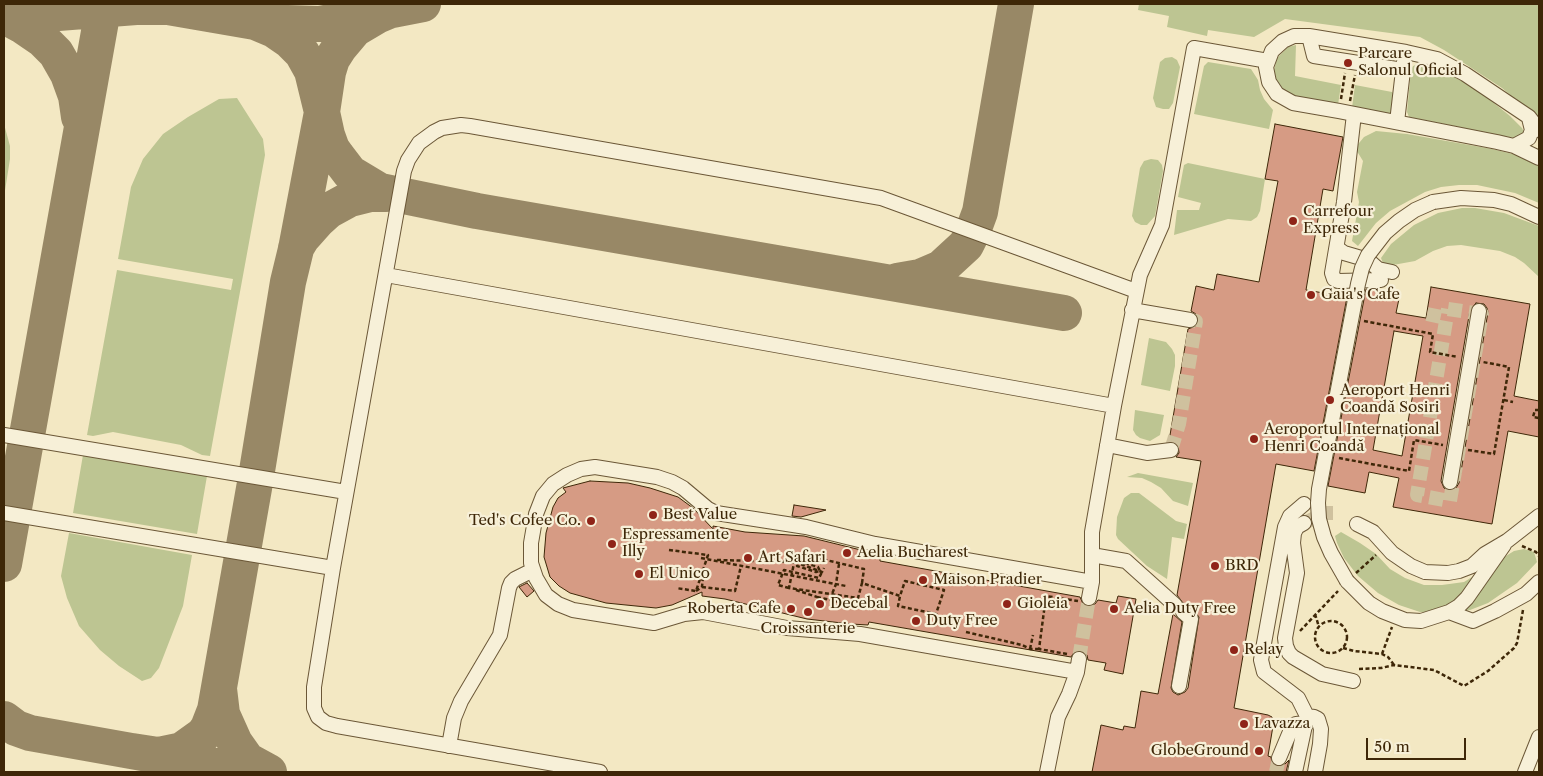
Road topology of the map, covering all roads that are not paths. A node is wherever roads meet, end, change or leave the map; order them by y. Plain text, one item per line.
1 (1309, 36) junction
2 (1406, 52) junction
3 (1268, 61) junction
4 (1404, 70) junction
5 (1347, 112) junction
6 (1528, 117) junction
7 (1397, 122) junction
8 (1539, 130) edge
9 (1514, 146) junction
10 (1539, 158) edge
11 (1539, 217) edge
12 (1336, 248) junction
13 (386, 275) junction
14 (1136, 291) junction
15 (1132, 310) junction
16 (1479, 311) dead end
17 (1190, 320) dead end
18 (1114, 406) junction
19 (4, 435) edge
20 (1107, 445) junction
21 (1171, 450) dead end
22 (1450, 482) dead end
23 (346, 492) junction
24 (1304, 504) dead end
25 (4, 513) edge
26 (1539, 516) edge
27 (1304, 523) tunnel mouth
28 (1357, 524) dead end
29 (1504, 545) junction
30 (1092, 555) junction
31 (333, 568) junction
32 (533, 570) junction
33 (1092, 582) junction
34 (1539, 582) edge
35 (1086, 600) tunnel mouth
36 (1449, 612) junction
37 (1355, 675) road end
38 (1179, 686) dead end
39 (1306, 720) junction
40 (1539, 737) edge
41 (449, 746) junction
42 (1278, 758) tunnel mouth
43 (582, 771) edge
44 (600, 772) edge
45 (1047, 772) edge
46 (1296, 772) edge
47 (1315, 772) edge
48 (1525, 772) edge

1 - 2 street
1 - 3 street
1 - 4 street
2 - 4 street
2 - 6 street
3 - 5 street
3 - 14 street
4 - 7 street
5 - 7 street
5 - 12 street
6 - 8 street
6 - 9 street
7 - 9 street
9 - 10 street
11 - 36 street, bridge
12 - 12 street
13 - 14 street
13 - 18 street
13 - 23 street
14 - 15 street
15 - 17 street
15 - 18 street
16 - 22 street
18 - 20 street
19 - 23 street
20 - 21 street
20 - 30 street
23 - 31 street
24 - 39 street
25 - 31 street
26 - 29 street
27 - 37 street
28 - 29 street
29 - 36 street
30 - 33 street
30 - 38 street
31 - 41 street
32 - 33 street
32 - 41 street
32 - 45 street
33 - 35 street
34 - 36 street
39 - 42 street
39 - 46 street
39 - 47 street
40 - 48 street
41 - 43 street
43 - 44 street

